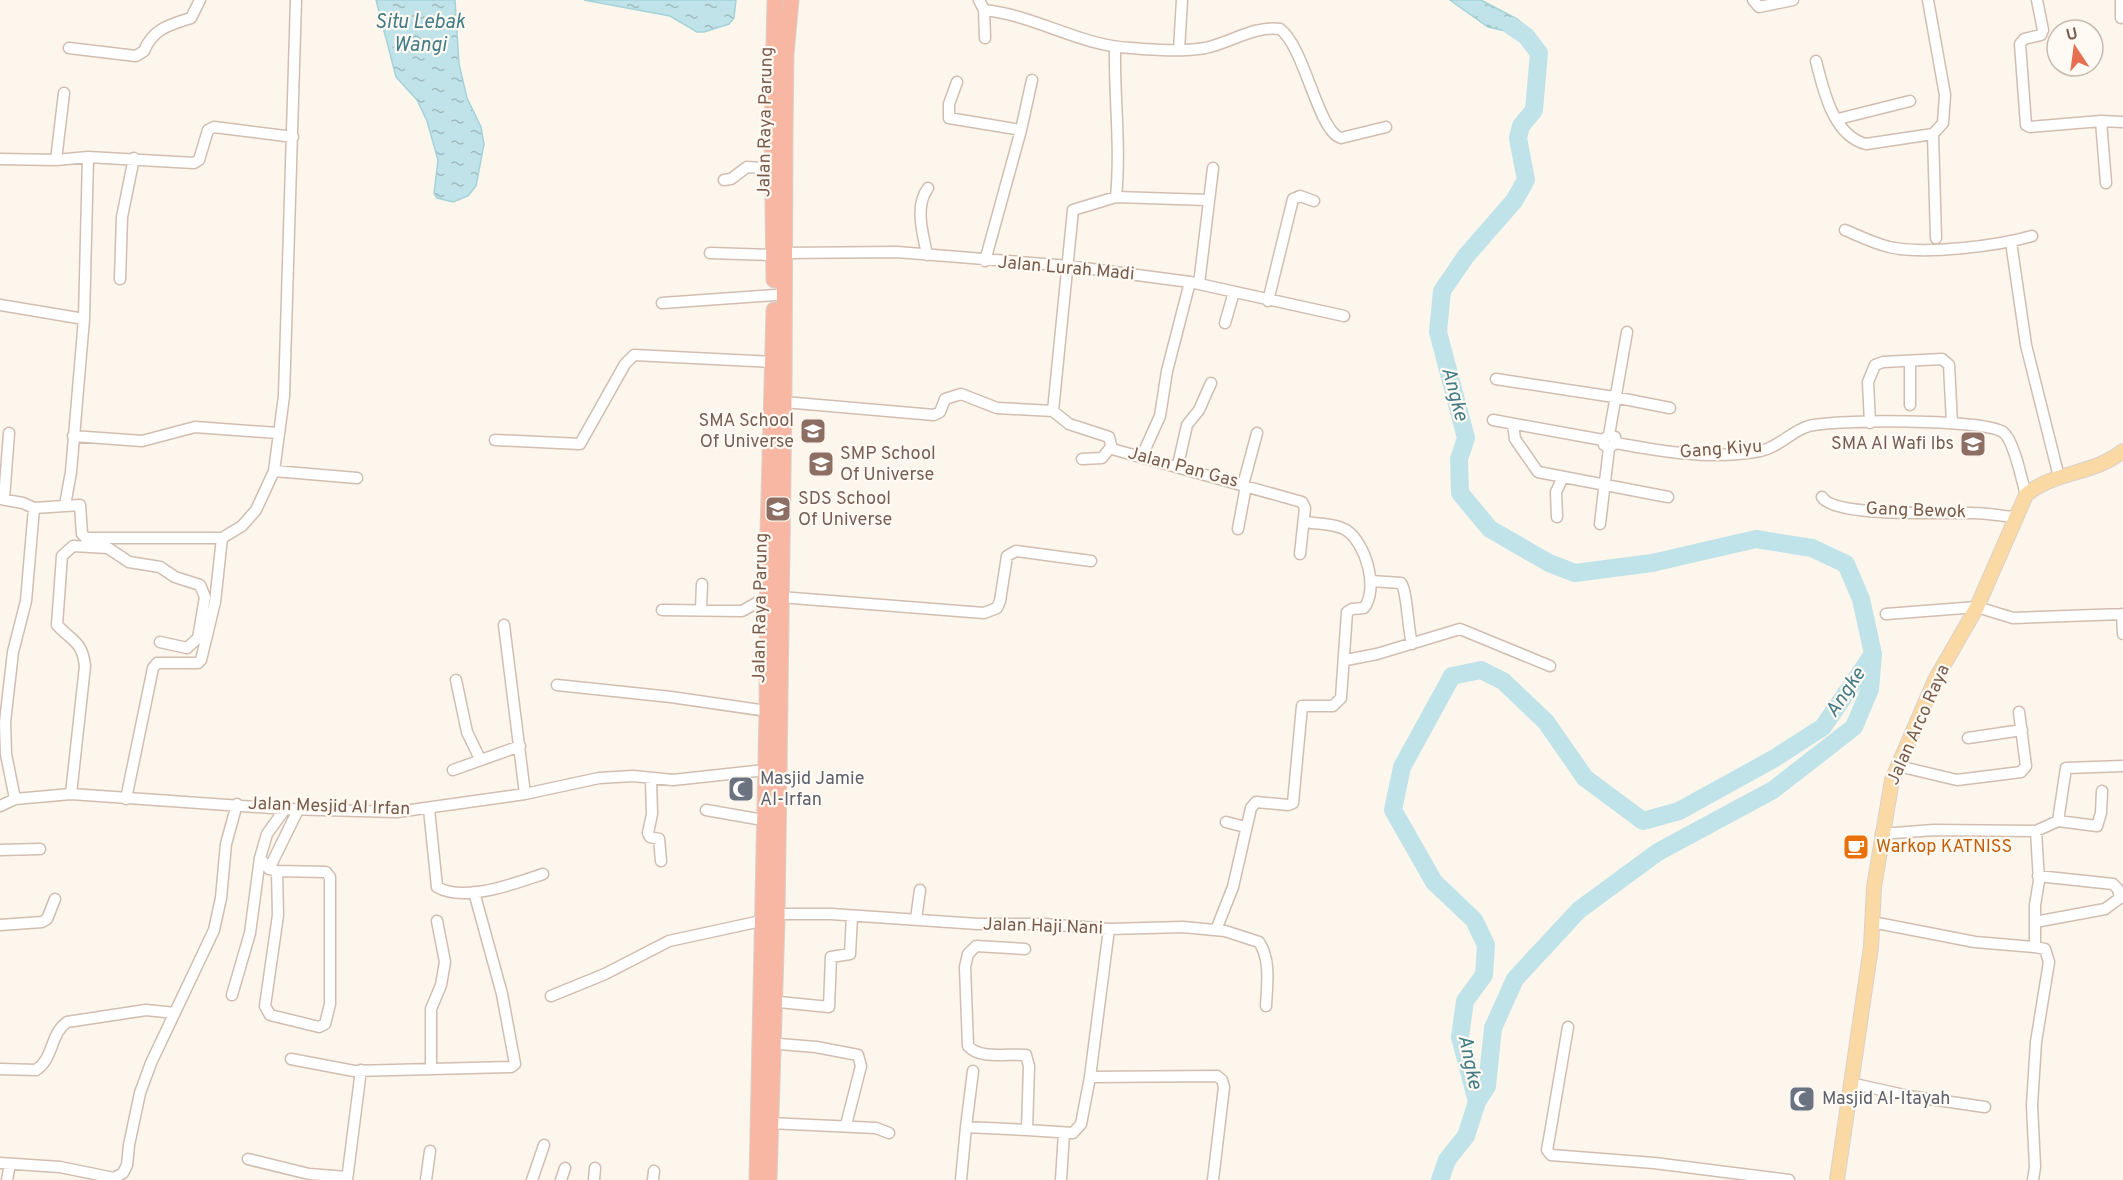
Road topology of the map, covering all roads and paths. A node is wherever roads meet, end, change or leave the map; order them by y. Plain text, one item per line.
1 (200, 0) edge
2 (296, 0) edge
3 (775, 0) edge
4 (791, 0) edge
5 (1182, 0) edge
6 (1753, 0) edge
7 (1793, 0) edge
8 (1928, 0) edge
9 (2037, 0) edge
10 (2121, 0) edge
11 (981, 5) edge
12 (2121, 18) dead end
13 (985, 38) dead end
14 (1115, 47) junction
15 (69, 48) dead end
16 (1179, 50) junction
17 (1816, 61) dead end
18 (1032, 80) dead end
19 (957, 82) dead end
20 (64, 93) dead end
21 (1910, 101) dead end
22 (1838, 119) junction
23 (2101, 121) junction
24 (2123, 122) edge
25 (1386, 127) dead end
26 (1022, 130) junction
27 (778, 133) junction
28 (1933, 134) junction
29 (293, 137) junction
30 (88, 157) junction
31 (134, 158) junction
32 (0, 159) edge
33 (56, 160) junction
34 (1213, 168) dead end
35 (773, 169) junction
36 (724, 180) dead end
37 (2106, 183) dead end
38 (928, 188) dead end
39 (1116, 197) junction
40 (1208, 200) junction
41 (1314, 201) dead end
42 (1845, 230) dead end
43 (2032, 236) dead end
44 (1936, 237) dead end
45 (2010, 242) junction
46 (710, 253) dead end
47 (778, 254) junction
48 (927, 255) junction
49 (985, 261) junction
50 (1069, 266) junction
51 (1104, 272) junction
52 (120, 279) dead end
53 (1194, 283) junction
54 (1102, 284) dead end
55 (1234, 292) junction
56 (775, 295) junction
57 (1268, 301) junction
58 (662, 303) dead end
59 (0, 305) edge
60 (1344, 316) dead end
61 (84, 319) junction
62 (1225, 323) dead end
63 (1627, 332) dead end
64 (1910, 361) junction
65 (773, 362) junction
66 (1496, 379) dead end
67 (1211, 383) dead end
68 (1614, 397) junction
69 (784, 402) junction
70 (1910, 405) dead end
71 (1670, 408) dead end
72 (1053, 411) junction
73 (1493, 420) dead end
74 (1870, 423) junction
75 (1952, 423) junction
76 (1513, 424) junction
77 (9, 433) dead end
78 (278, 433) junction
79 (1257, 434) dead end
80 (73, 436) junction
81 (495, 440) dead end
82 (1609, 441) junction
83 (1110, 448) junction
84 (2123, 452) edge
85 (1142, 456) junction
86 (1082, 459) dead end
87 (1178, 465) junction
88 (274, 471) junction
89 (1538, 472) junction
90 (1563, 477) junction
91 (2059, 477) junction
92 (357, 478) dead end
93 (1245, 485) junction
94 (1605, 485) junction
95 (1556, 492) junction
96 (2026, 495) junction
97 (1668, 497) dead end
98 (1822, 497) dead end
99 (2, 499) edge
100 (65, 505) junction
101 (34, 508) junction
102 (1557, 517) dead end
103 (2015, 517) junction
104 (1304, 522) junction
105 (1600, 524) dead end
106 (1238, 529) dead end
107 (222, 538) junction
108 (1300, 554) dead end
109 (1091, 561) dead end
110 (1371, 580) junction
111 (702, 584) dead end
112 (774, 597) junction
113 (1977, 606) junction
114 (701, 609) junction
115 (662, 610) dead end
116 (1886, 614) dead end
117 (2122, 614) edge
118 (504, 626) dead end
119 (2123, 634) edge
120 (160, 642) dead end
121 (1412, 644) junction
122 (1346, 660) junction
123 (1550, 666) dead end
124 (456, 680) dead end
125 (557, 686) dead end
126 (767, 711) junction
127 (2019, 712) dead end
128 (2022, 730) junction
129 (1968, 738) dead end
130 (520, 746) junction
131 (480, 759) junction
132 (1898, 766) junction
133 (2123, 766) edge
134 (453, 770) dead end
135 (765, 770) junction
136 (651, 780) junction
137 (2102, 791) dead end
138 (525, 794) junction
139 (71, 795) junction
140 (15, 799) junction
141 (126, 799) junction
142 (237, 804) junction
143 (0, 806) edge
144 (285, 809) junction
145 (429, 809) junction
146 (298, 810) junction
147 (706, 810) dead end
148 (763, 820) junction
149 (2058, 821) junction
150 (1226, 822) dead end
151 (1245, 827) junction
152 (2036, 831) junction
153 (1881, 834) junction
154 (40, 849) dead end
155 (0, 850) edge
156 (260, 858) junction
157 (661, 861) dead end
158 (273, 870) junction
159 (543, 874) dead end
160 (2038, 876) junction
161 (920, 890) dead end
162 (474, 892) junction
163 (2121, 898) edge
164 (56, 899) dead end
165 (777, 913) junction
166 (852, 916) junction
167 (761, 917) junction
168 (916, 920) junction
169 (437, 921) dead end
170 (1872, 922) junction
171 (2035, 922) junction
172 (0, 925) edge
173 (1109, 929) junction
174 (1216, 930) junction
175 (2035, 947) junction
176 (1025, 949) dead end
177 (232, 995) dead end
178 (551, 996) dead end
179 (767, 1001) junction
180 (1266, 1006) dead end
181 (175, 1013) junction
182 (1568, 1027) dead end
183 (765, 1042) junction
184 (291, 1059) dead end
185 (431, 1068) junction
186 (0, 1069) edge
187 (361, 1070) junction
188 (973, 1071) dead end
189 (1090, 1077) junction
190 (1850, 1083) junction
191 (1985, 1107) dead end
192 (769, 1123) junction
193 (846, 1125) junction
194 (966, 1127) junction
195 (1027, 1130) junction
196 (889, 1133) dead end
197 (1064, 1133) junction
198 (544, 1145) dead end
199 (430, 1151) dead end
200 (248, 1159) dead end
201 (5, 1163) edge
202 (565, 1168) dead end
203 (595, 1168) dead end
204 (347, 1178) edge
205 (7, 1180) edge
206 (426, 1180) edge
207 (532, 1180) edge
208 (561, 1180) edge
209 (594, 1180) edge
210 (757, 1180) edge
211 (769, 1180) edge
212 (962, 1180) edge
213 (1061, 1180) edge
214 (1213, 1180) edge
215 (1789, 1180) edge
216 (1838, 1180) edge
217 (2033, 1180) edge

1 - 15 street
2 - 29 street
3 - 27 highway, Jalan Raya Parung
4 - 27 highway, Jalan Raya Parung
5 - 16 street
6 - 7 street
8 - 28 street
9 - 23 street
10 - 12 street
11 - 13 street
11 - 14 street
14 - 16 street
14 - 39 street
16 - 25 street
17 - 22 street
18 - 26 street
19 - 26 street
20 - 33 street
21 - 22 street
22 - 28 street
23 - 24 street
23 - 37 street
26 - 49 street
27 - 35 highway, Jalan Raya Parung
27 - 47 highway, Jalan Raya Parung
28 - 44 street
29 - 31 street
29 - 78 street
30 - 31 street
30 - 33 street
30 - 61 street
31 - 52 street
32 - 33 street
34 - 40 street
35 - 36 street
35 - 47 highway, Jalan Raya Parung
38 - 48 street
39 - 40 street
39 - 50 street
40 - 53 street
41 - 57 street
42 - 45 street
43 - 45 street
45 - 91 street
46 - 47 street, Jalan Lurah Madi
47 - 48 street, Jalan Lurah Madi
47 - 56 highway, Jalan Raya Parung
47 - 69 highway, Jalan Raya Parung
48 - 49 street, Jalan Lurah Madi
49 - 50 street, Jalan Lurah Madi
50 - 51 street, Jalan Lurah Madi
50 - 72 street
51 - 53 street, Jalan Lurah Madi
51 - 54 street
53 - 55 street, Jalan Lurah Madi
53 - 85 street
55 - 57 street, Jalan Lurah Madi
55 - 62 street
56 - 58 street
56 - 65 highway, Jalan Raya Parung
57 - 60 street, Jalan Lurah Madi
59 - 61 street
61 - 80 street
63 - 68 street
64 - 70 street
64 - 74 street
64 - 75 street
65 - 81 street
65 - 112 highway, Jalan Raya Parung
66 - 68 street
67 - 87 street
68 - 71 street
68 - 82 street
69 - 72 street, Jalan Pan Gas
69 - 112 highway, Jalan Raya Parung
72 - 83 street, Jalan Pan Gas
73 - 76 street, Gang Kiyu
74 - 75 street, Gang Kiyu
74 - 82 street, Gang Kiyu
75 - 96 street, Gang Kiyu
76 - 82 street, Gang Kiyu
76 - 89 street
77 - 99 street
78 - 80 street
78 - 88 street
79 - 93 street
80 - 100 street
82 - 94 street
83 - 85 street, Jalan Pan Gas
83 - 86 street
84 - 91 main road
85 - 87 street, Jalan Pan Gas
87 - 93 street, Jalan Pan Gas
88 - 92 street
88 - 107 street
89 - 90 street
89 - 95 street
90 - 94 street
90 - 95 street
91 - 96 main road
93 - 104 street, Jalan Pan Gas
93 - 106 street
94 - 97 street
94 - 105 street
95 - 102 street
96 - 103 main road, Jalan Arco Raya
98 - 103 street, Gang Bewok
99 - 101 street
100 - 101 street
100 - 107 street
101 - 140 street
103 - 113 main road, Jalan Arco Raya
104 - 108 street
104 - 110 street
107 - 141 street
109 - 112 street
110 - 121 street
110 - 122 street
111 - 114 street
112 - 114 street
112 - 126 highway, Jalan Raya Parung
112 - 165 highway, Jalan Raya Parung
113 - 116 street
113 - 117 street
113 - 132 main road, Jalan Arco Raya
114 - 115 street
117 - 119 street
118 - 130 street
120 - 139 street
121 - 122 street
121 - 123 street
122 - 151 street
124 - 131 street
125 - 126 street
126 - 135 highway, Jalan Raya Parung
127 - 128 street
128 - 129 street
128 - 132 street
130 - 131 street
130 - 138 street
131 - 134 street
132 - 153 main road, Jalan Arco Raya
133 - 149 street
135 - 136 street, Jalan Mesjid Al Irfan
135 - 148 highway, Jalan Raya Parung
136 - 138 street, Jalan Mesjid Al Irfan
136 - 157 street
137 - 149 street
138 - 145 street, Jalan Mesjid Al Irfan
139 - 140 street, Jalan Mesjid Al Irfan
139 - 141 street, Jalan Mesjid Al Irfan
140 - 143 street, Jalan Mesjid Al Irfan
141 - 142 street, Jalan Mesjid Al Irfan
142 - 144 street, Jalan Mesjid Al Irfan
142 - 181 street
144 - 146 street, Jalan Mesjid Al Irfan
144 - 156 street
145 - 146 street, Jalan Mesjid Al Irfan
145 - 162 street
146 - 158 street
147 - 148 street
148 - 167 highway, Jalan Raya Parung
149 - 152 street
150 - 151 street
151 - 174 street
152 - 153 street
152 - 160 street
153 - 170 main road, Jalan Arco Raya
154 - 155 street
156 - 158 street
156 - 177 street
158 - 158 street
159 - 162 street
160 - 163 street
160 - 171 street
161 - 168 street
162 - 185 street
163 - 171 street
164 - 172 street
165 - 166 street, Jalan Haji Nani
165 - 167 street, Jalan Haji Nani
165 - 179 highway, Jalan Raya Parung
166 - 168 street, Jalan Haji Nani
166 - 179 street
167 - 178 street, Jalan Haji Nani
167 - 179 highway, Jalan Raya Parung
168 - 173 street, Jalan Haji Nani
169 - 185 street
170 - 175 street
170 - 190 main road, Jalan Arco Raya
171 - 175 street
173 - 174 street, Jalan Haji Nani
173 - 189 street
174 - 180 street, Jalan Haji Nani
175 - 217 street
176 - 195 street
179 - 183 highway, Jalan Raya Parung
181 - 186 street
181 - 201 street
182 - 215 street
183 - 192 highway, Jalan Raya Parung
183 - 193 street
183 - 210 highway, Jalan Raya Parung
184 - 187 street
185 - 187 street
187 - 204 street
188 - 194 street
189 - 197 street
189 - 214 street
190 - 191 street
190 - 216 main road, Jalan Arco Raya
192 - 193 street
192 - 211 highway, Jalan Raya Parung
193 - 196 street
194 - 195 street
194 - 212 street
195 - 197 street
197 - 213 street
198 - 207 street
199 - 206 street
200 - 204 street
201 - 205 street
202 - 208 street
203 - 209 street

